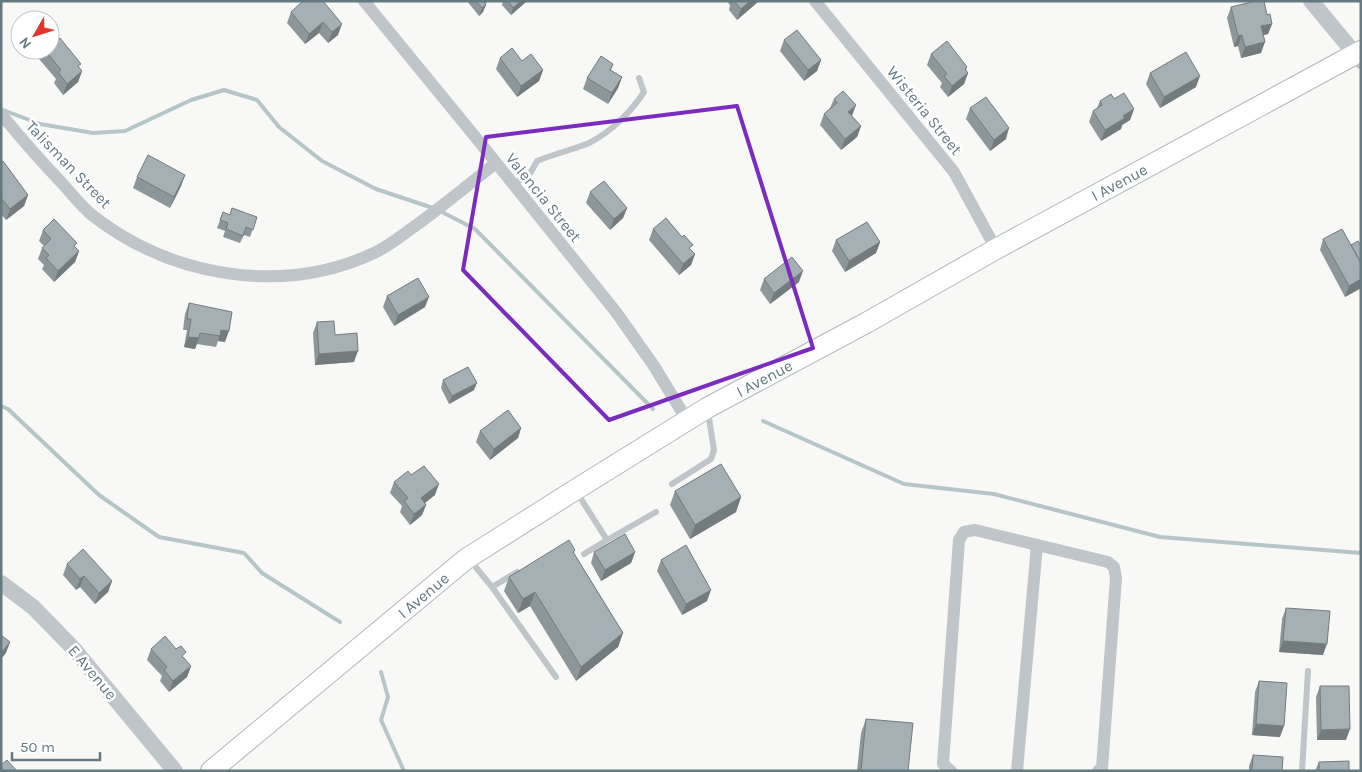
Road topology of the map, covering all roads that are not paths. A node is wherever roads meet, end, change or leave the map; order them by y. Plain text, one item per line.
1 (364, 1) edge
2 (815, 1) edge
3 (1312, 1) edge
4 (1359, 56) edge
5 (639, 78) dead end
6 (1, 114) edge
7 (496, 163) junction
8 (513, 185) junction
9 (996, 249) junction
10 (707, 408) junction
11 (686, 420) junction
12 (672, 484) dead end
13 (575, 490) junction
14 (656, 512) dead end
15 (607, 540) junction
16 (1037, 545) junction
17 (584, 554) dead end
18 (468, 558) junction
19 (524, 568) edge
20 (1, 583) edge
21 (492, 587) junction
22 (1308, 671) dead end
23 (556, 677) dead end
24 (175, 771) edge
25 (211, 771) edge
26 (951, 771) edge
27 (1017, 771) edge
28 (1098, 771) edge
29 (1302, 771) edge

1 - 7 street, Valencia Street
2 - 9 street, Wisteria Street
3 - 4 street
4 - 9 main road, I Avenue
5 - 8 lane
6 - 7 street, Talisman Street
7 - 8 street, Valencia Street
8 - 11 street, Valencia Street
9 - 10 main road, I Avenue
10 - 11 main road, I Avenue
10 - 12 lane
11 - 13 main road, I Avenue
13 - 15 lane
13 - 18 main road, I Avenue
14 - 15 lane
15 - 17 lane
16 - 26 street
16 - 27 street
16 - 28 street
18 - 21 lane
18 - 25 main road, I Avenue
19 - 21 lane
20 - 24 street, E Avenue
21 - 23 lane
22 - 29 lane

